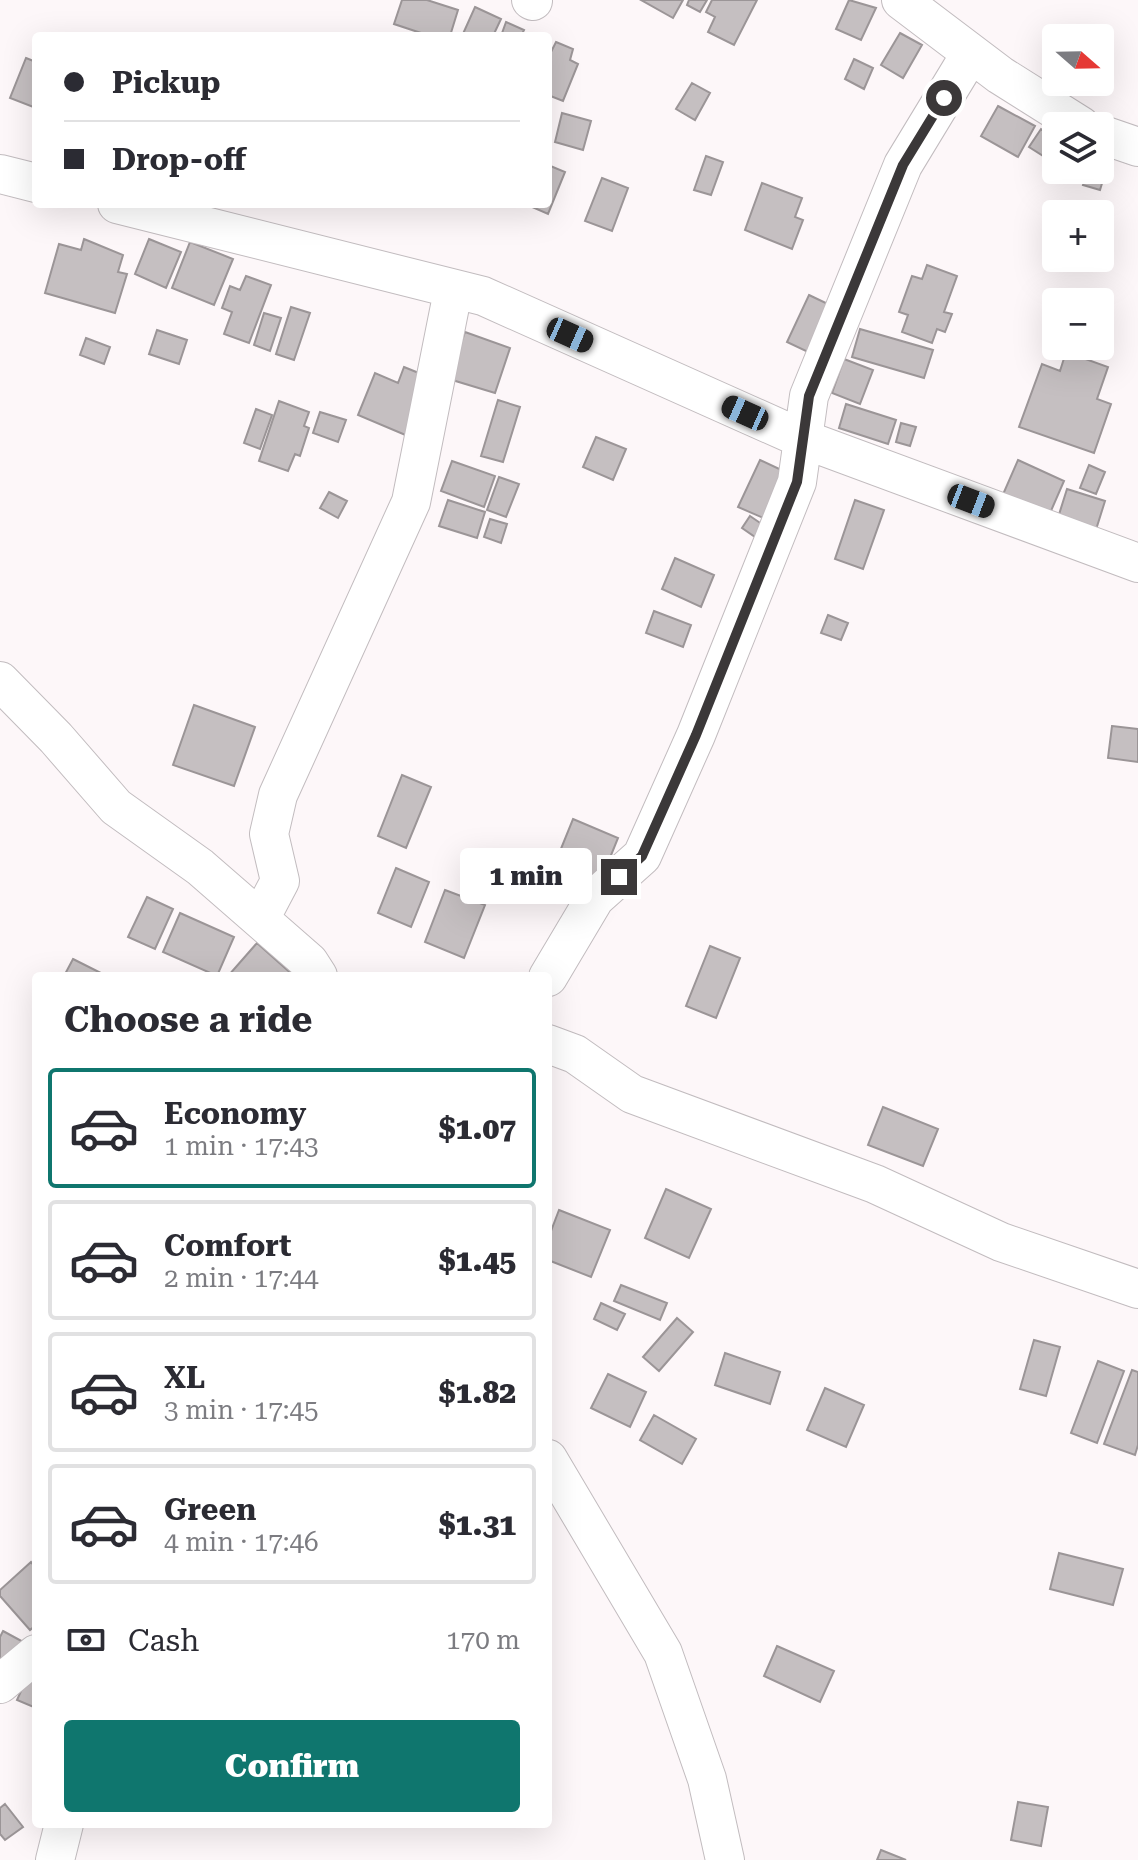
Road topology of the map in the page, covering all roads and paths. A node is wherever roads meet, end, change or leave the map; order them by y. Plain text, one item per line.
1 (901, 0) edge
2 (971, 53) junction
3 (1060, 112) edge
4 (1114, 139) edge
5 (1138, 147) edge
6 (0, 174) edge
7 (32, 182) edge
8 (132, 208) edge
9 (453, 291) junction
10 (803, 439) junction
11 (1138, 563) edge
12 (0, 681) edge
13 (260, 919) junction
14 (315, 972) edge
15 (551, 972) edge
16 (552, 1045) edge
17 (1138, 1289) edge
18 (552, 1466) edge
19 (32, 1657) edge
20 (0, 1684) edge
21 (63, 1828) edge
22 (55, 1860) edge
23 (725, 1860) edge

1 - 2 street
2 - 3 street
2 - 10 street
4 - 5 street
6 - 7 street
8 - 9 street
9 - 10 street
9 - 13 street
10 - 11 street
10 - 15 street
12 - 13 street
13 - 14 street
16 - 17 street
18 - 23 street
19 - 20 street
21 - 22 street

